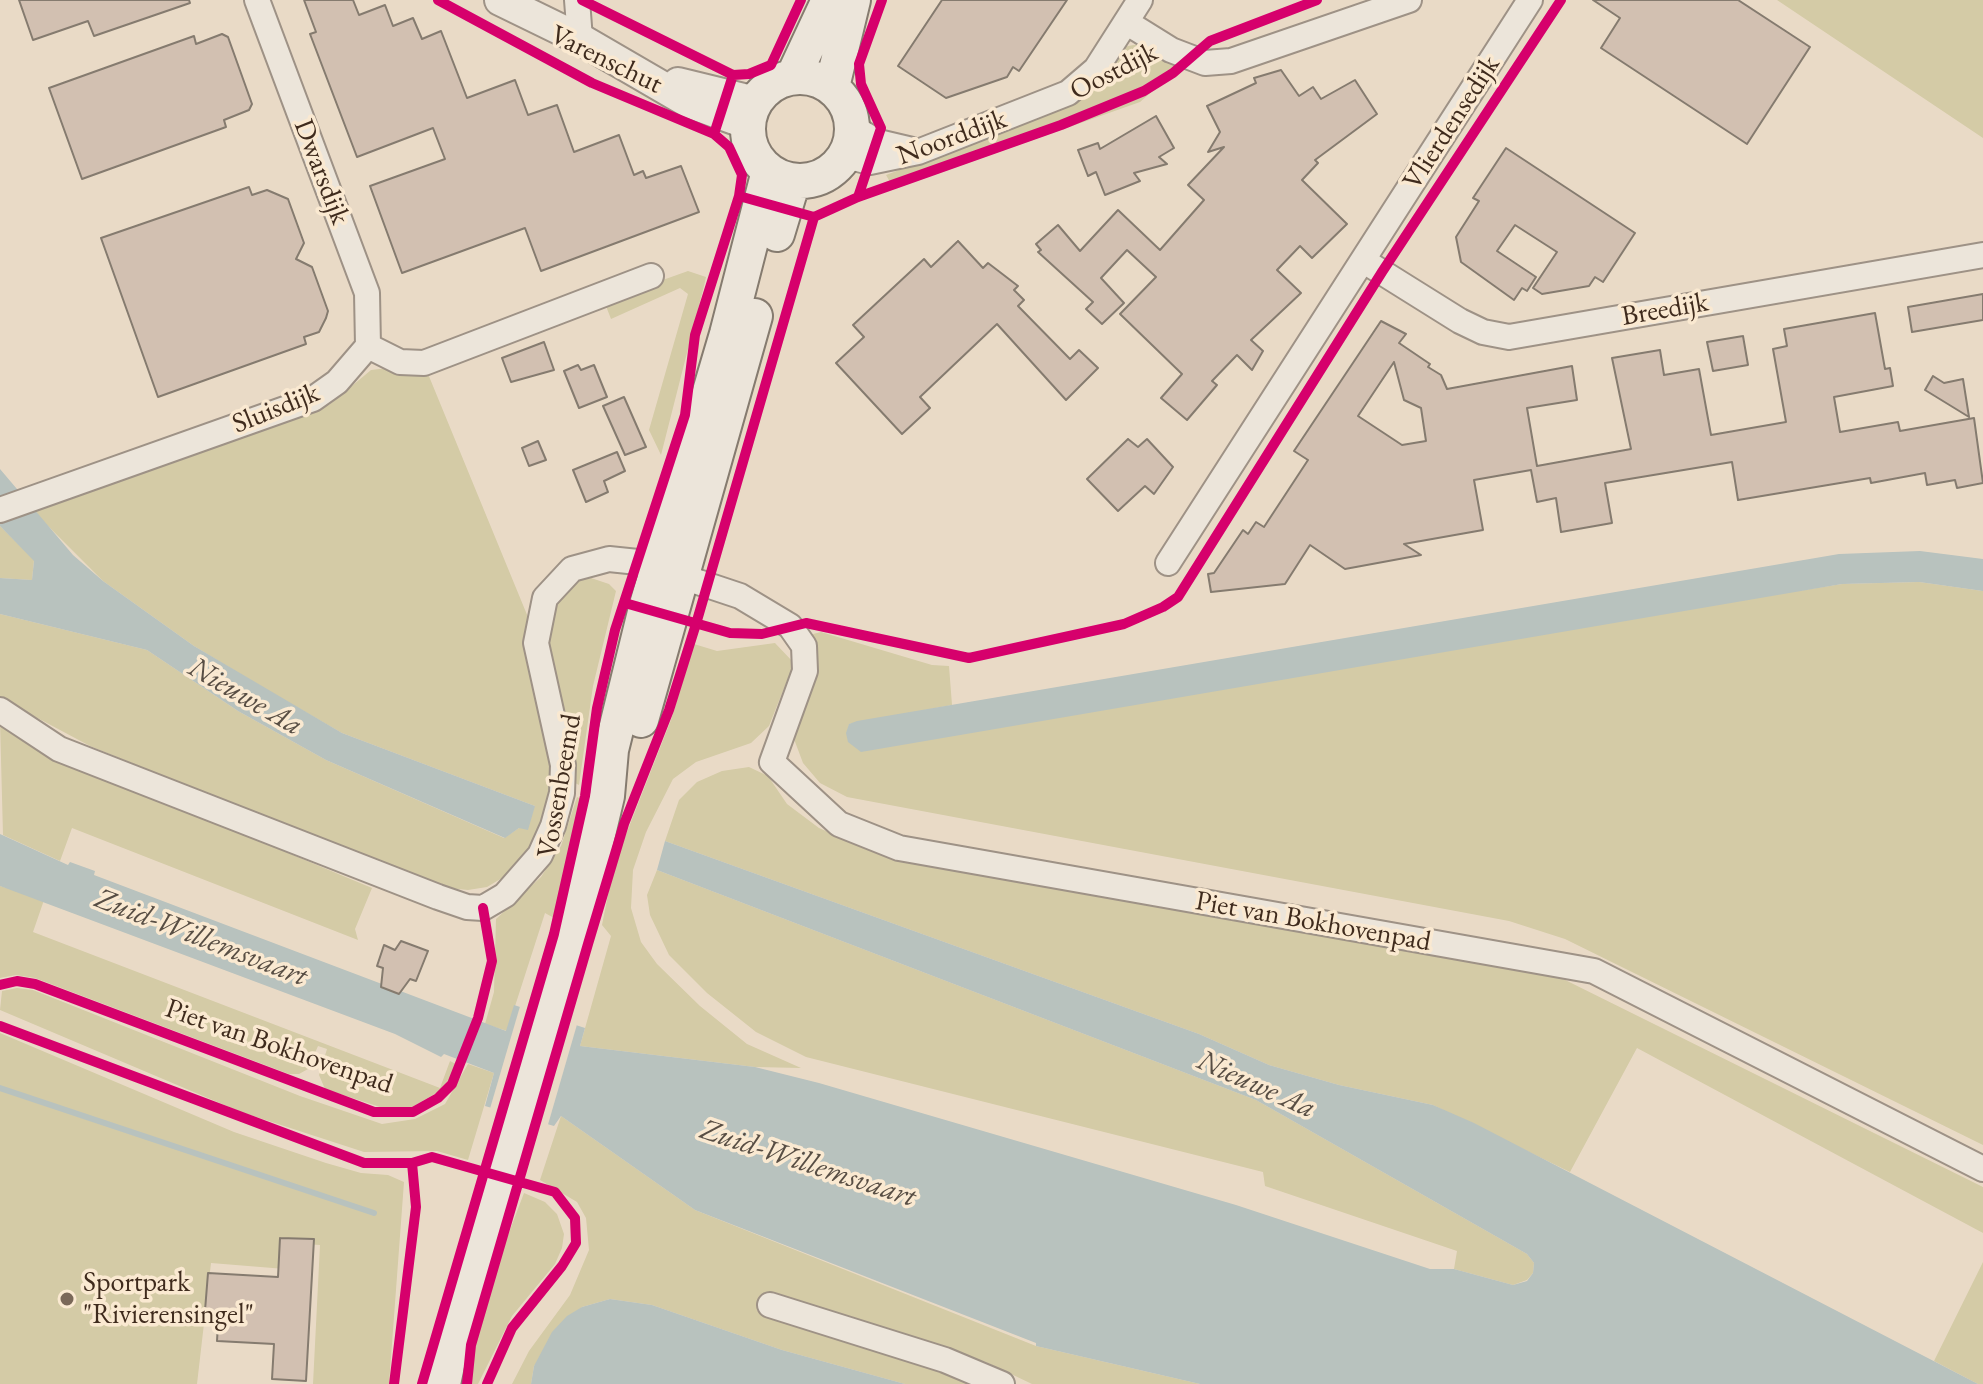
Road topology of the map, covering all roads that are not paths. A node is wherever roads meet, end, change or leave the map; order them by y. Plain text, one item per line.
1 (257, 0) edge
2 (500, 0) edge
3 (577, 0) edge
4 (829, 0) edge
5 (853, 0) edge
6 (1140, 0) edge
7 (1409, 0) edge
8 (1530, 0) edge
9 (1126, 22) junction
10 (580, 39) junction
11 (793, 77) junction
12 (832, 87) junction
13 (752, 113) junction
14 (849, 142) junction
15 (781, 176) junction
16 (1983, 255) edge
17 (1364, 261) junction
18 (651, 276) dead end
19 (368, 346) junction
20 (0, 510) edge
21 (1168, 563) dead end
22 (670, 573) junction
23 (0, 710) edge
24 (1983, 1169) edge
25 (770, 1305) dead end
26 (443, 1384) edge
27 (1002, 1384) edge

1 - 19 street, Dwarsdijk
2 - 10 street, Varenschut
3 - 10 street, Varenschut
4 - 11 main road
5 - 12 main road
6 - 9 street, Noorddijk
7 - 9 street, Oostdijk
8 - 17 street, Vlierdensedijk
9 - 14 street, Noorddijk
10 - 13 street, Varenschut
11 - 12 main road
11 - 13 main road
12 - 14 main road
13 - 15 main road
14 - 15 main road
15 - 22 main road, Vossenbeemd
16 - 17 street, Breedijk
17 - 21 street, Vlierdensedijk
18 - 19 street
19 - 20 street, Sluisdijk
22 - 23 street, Piet van Bokhovenpad
22 - 24 street, Piet van Bokhovenpad
22 - 26 main road, Vossenbeemd
25 - 27 street

